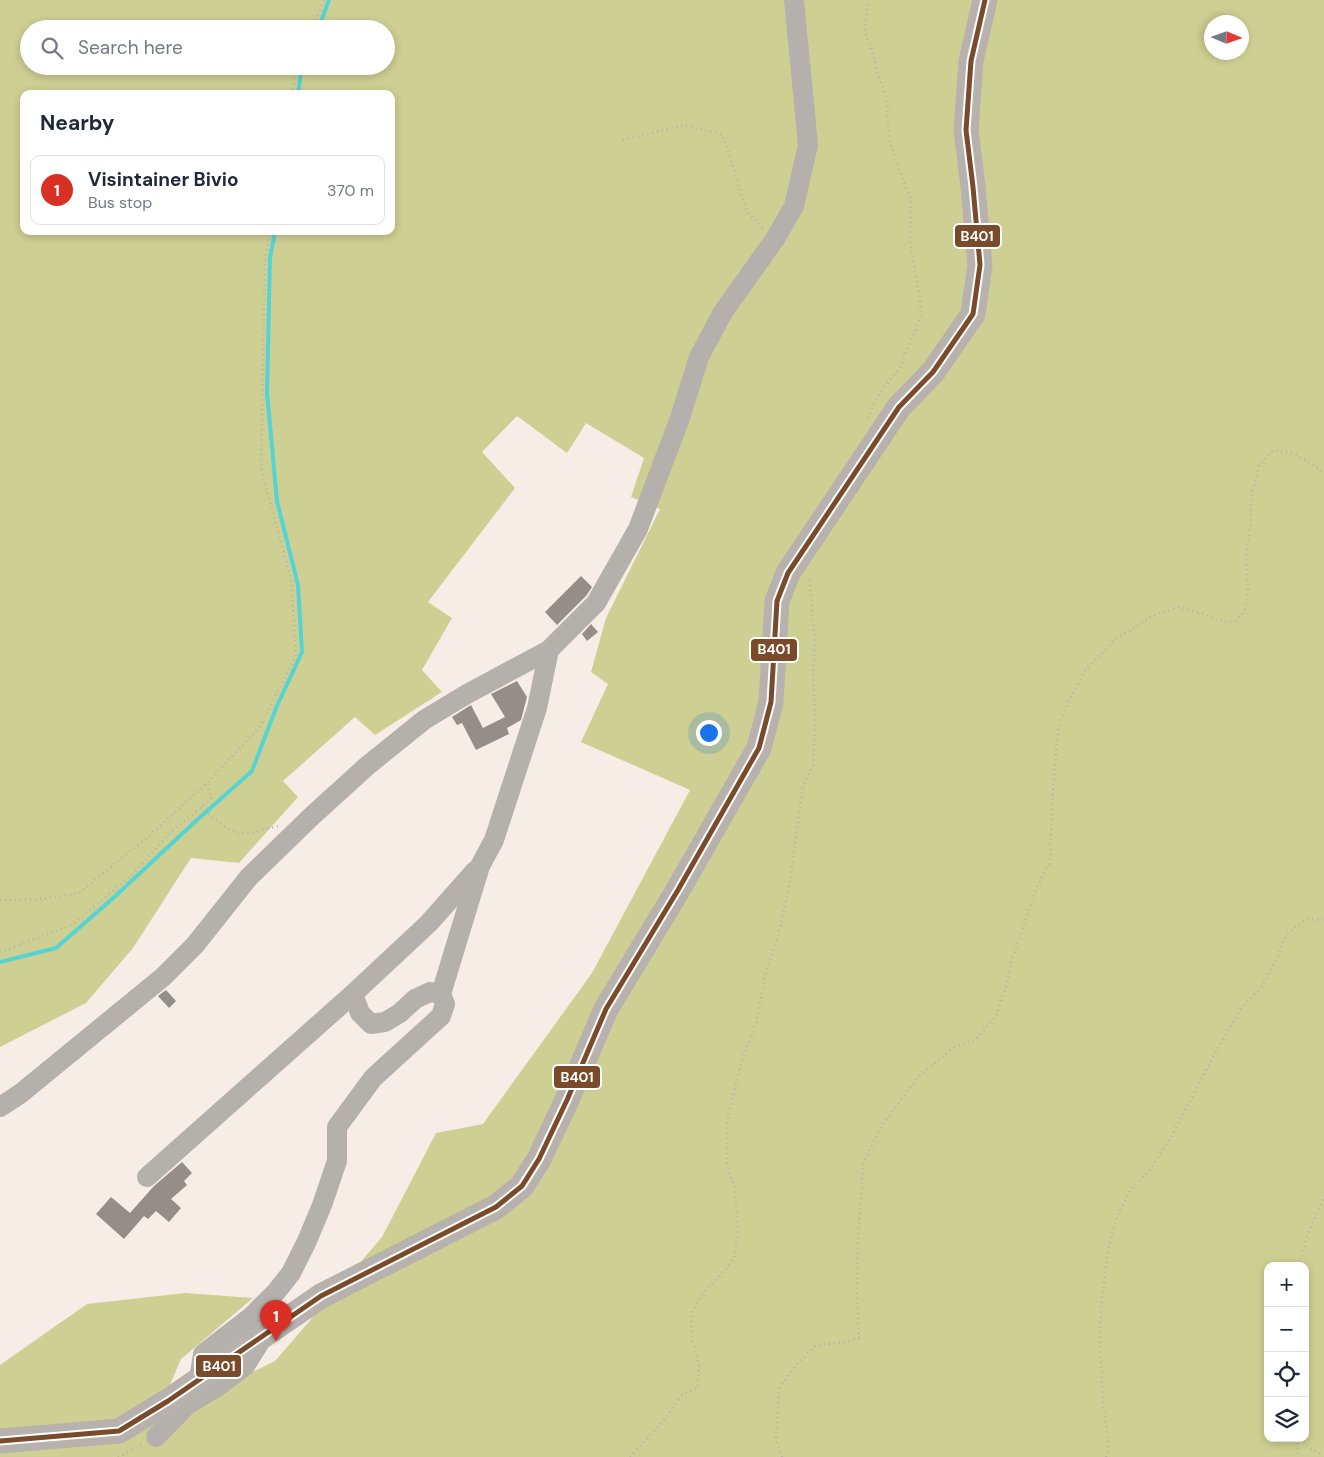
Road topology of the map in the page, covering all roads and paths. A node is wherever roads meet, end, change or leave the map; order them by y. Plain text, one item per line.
1 (324, 0) edge
2 (794, 0) edge
3 (868, 0) edge
4 (985, 0) edge
5 (316, 20) edge
6 (295, 75) edge
7 (293, 90) edge
8 (623, 140) dead end
9 (269, 235) edge
10 (775, 239) junction
11 (866, 420) dead end
12 (1324, 473) edge
13 (808, 576) dead end
14 (549, 650) junction
15 (206, 784) junction
16 (201, 807) junction
17 (284, 824) dead end
18 (480, 866) junction
19 (0, 900) edge
20 (1324, 920) edge
21 (0, 952) edge
22 (353, 994) junction
23 (441, 994) junction
24 (0, 1107) edge
25 (147, 1177) dead end
26 (1324, 1198) edge
27 (1300, 1262) edge
28 (264, 1334) junction
29 (199, 1380) junction
30 (156, 1437) joint
31 (0, 1441) edge
32 (1297, 1442) edge
33 (1304, 1442) edge
34 (1324, 1453) edge
35 (118, 1457) edge
36 (630, 1457) edge
37 (782, 1457) edge
38 (1106, 1457) edge
39 (1299, 1457) edge

1 - 5 path
2 - 10 street
3 - 11 path
4 - 28 main road
6 - 7 path
8 - 10 path
9 - 15 path
10 - 14 street
12 - 37 path
13 - 36 path
14 - 18 street
14 - 24 street
15 - 16 path
15 - 19 path
16 - 17 path
16 - 21 path
18 - 22 street
18 - 23 street
20 - 38 path
22 - 23 street
22 - 25 street
23 - 29 street
26 - 27 path
28 - 29 main road
28 - 30 street
29 - 31 main road
30 - 35 path
32 - 39 path
33 - 34 path

